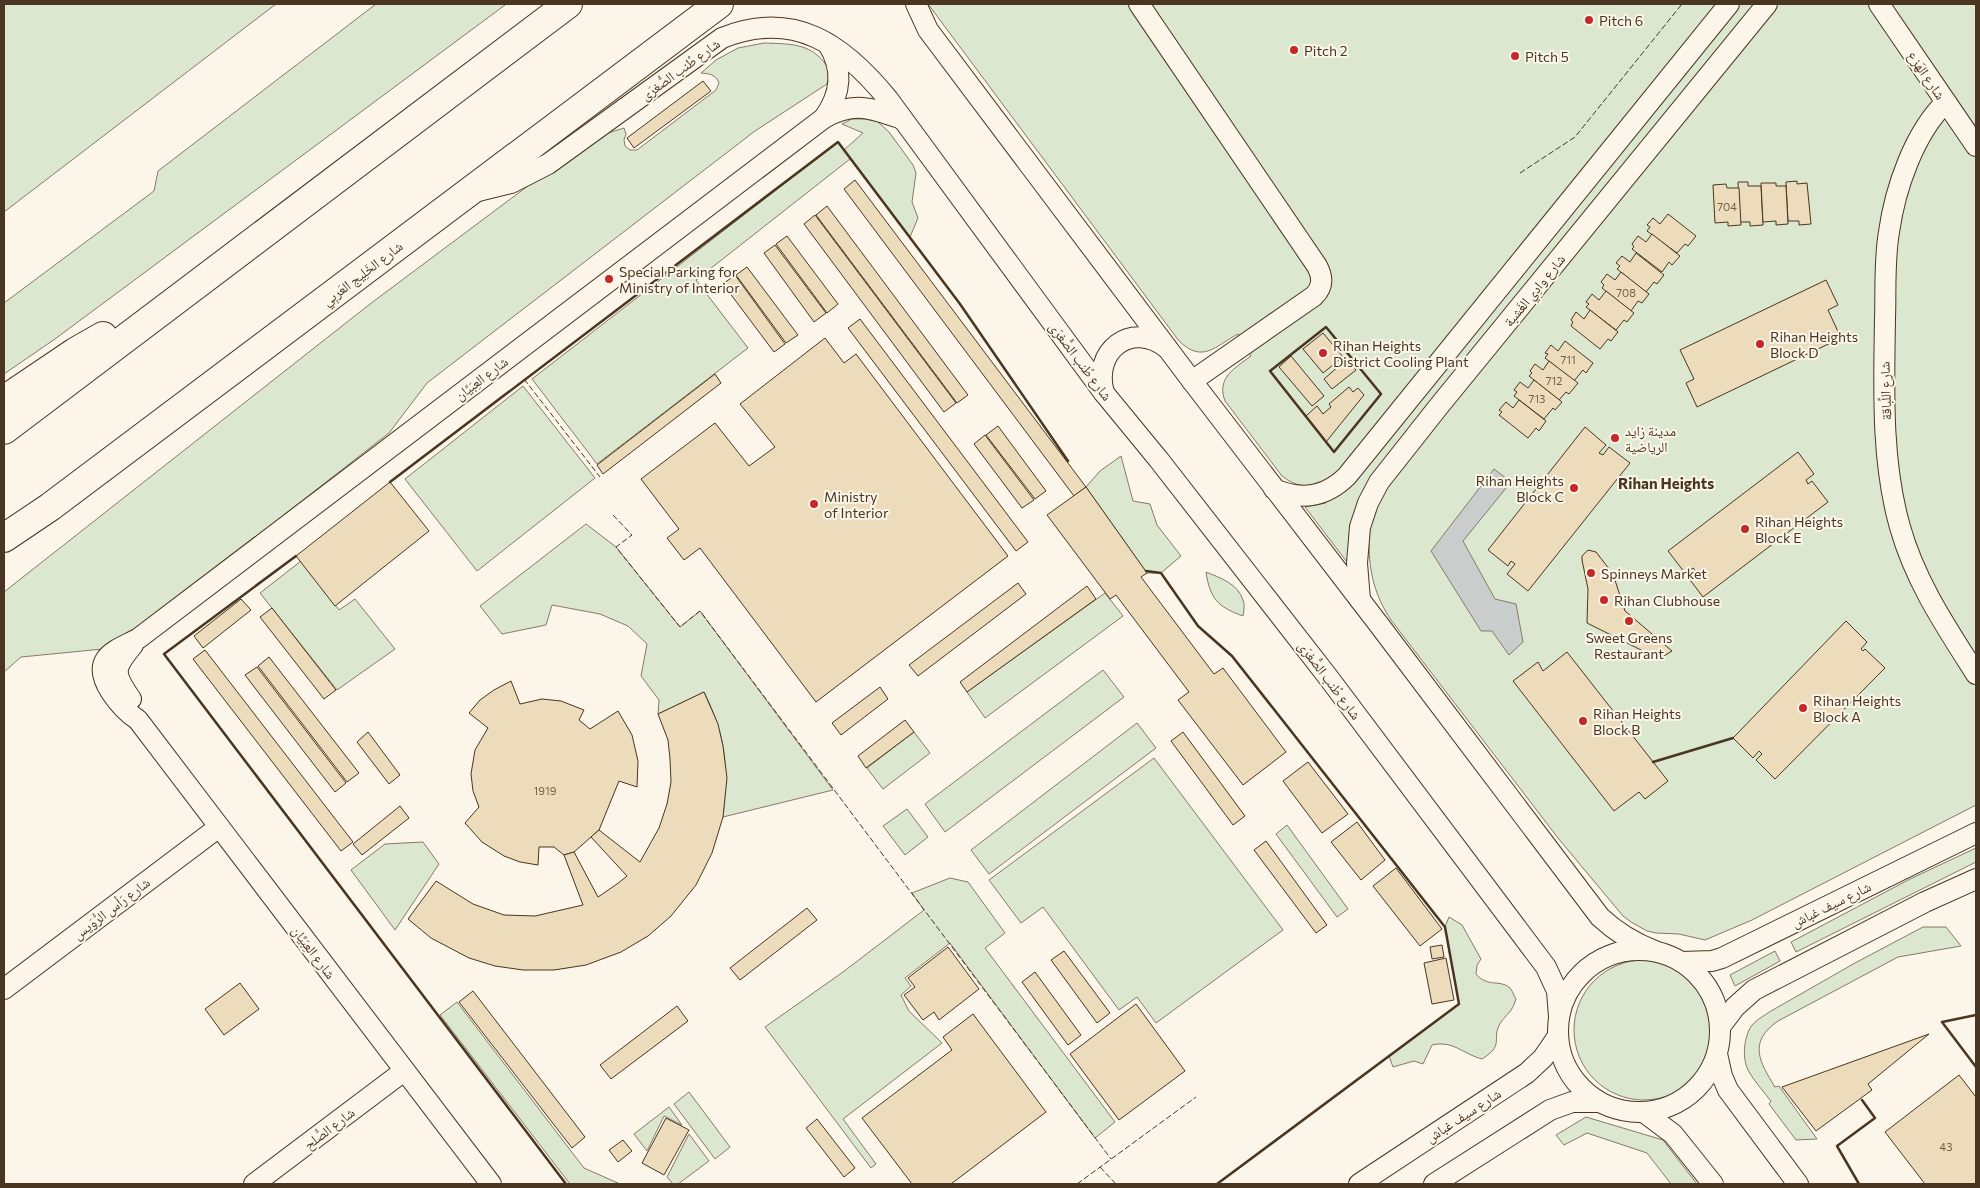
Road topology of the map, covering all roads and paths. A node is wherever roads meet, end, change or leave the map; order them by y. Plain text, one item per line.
1 (568, 4) edge
2 (718, 4) edge
3 (916, 4) edge
4 (1139, 4) edge
5 (1730, 4) edge
6 (1767, 4) edge
7 (1879, 4) edge
8 (827, 42) junction
9 (1946, 102) junction
10 (824, 118) junction
11 (902, 119) junction
12 (1976, 146) edge
13 (470, 192) junction
14 (159, 312) junction
15 (1168, 349) junction
16 (1192, 381) junction
17 (1104, 393) junction
18 (4, 400) edge
19 (4, 430) edge
20 (1274, 489) junction
21 (50, 507) junction
22 (4, 538) edge
23 (4, 555) edge
24 (1360, 600) junction
25 (1976, 674) edge
26 (219, 827) junction
27 (1976, 833) edge
28 (1976, 879) edge
29 (1655, 952) junction
30 (1682, 962) junction
31 (4, 990) edge
32 (1559, 1027) junction
33 (1720, 1027) junction
34 (1717, 1054) junction
35 (404, 1071) junction
36 (1598, 1102) junction
37 (1645, 1113) junction
38 (254, 1184) edge
39 (490, 1184) edge
40 (1359, 1184) edge
41 (1434, 1184) edge
42 (1714, 1184) edge
43 (1798, 1184) edge

1 - 14 highway
2 - 13 highway, شارع الخَلِيج العَربِي
3 - 15 street
4 - 16 street
5 - 20 street, شارع وادِي الغَشبة
6 - 24 street, شارع وادِي الغَشبة
7 - 9 street, شارع الهَزع
8 - 10 street, شارع العِبَيَّان
8 - 11 street, شارع طُنب الصُّغرَى
8 - 13 street, شارع طُنب الصُّغرَى
9 - 12 street, شارع الهَزع
9 - 25 street, شارع اللَّباقة
10 - 11 street, شارع العِبَيَّان
10 - 26 street, شارع العِبَيَّان
11 - 17 street, شارع طُنب الصُّغرَى
13 - 21 highway, شارع الخَلِيج العَربِي
14 - 18 highway
14 - 19 highway
15 - 16 street
15 - 17 street
16 - 20 street
17 - 32 street, شارع طُنب الصُّغرَى
20 - 24 street
21 - 22 highway, شارع الخَلِيج العَربِي
21 - 23 highway
24 - 29 street
26 - 31 street, شارع رَأس الرُّوَيس
26 - 35 street, شارع العِبَيَّان
27 - 30 street, شارع سيف غباش
28 - 33 street
29 - 30 street
29 - 32 street
30 - 33 street
32 - 36 street
32 - 40 street, شارع سيف غباش
33 - 34 street
34 - 37 street
34 - 43 street
35 - 38 street, شارع الصُّلح
35 - 39 street, شارع العِبَيَّان
36 - 37 street
36 - 41 street
37 - 42 street

